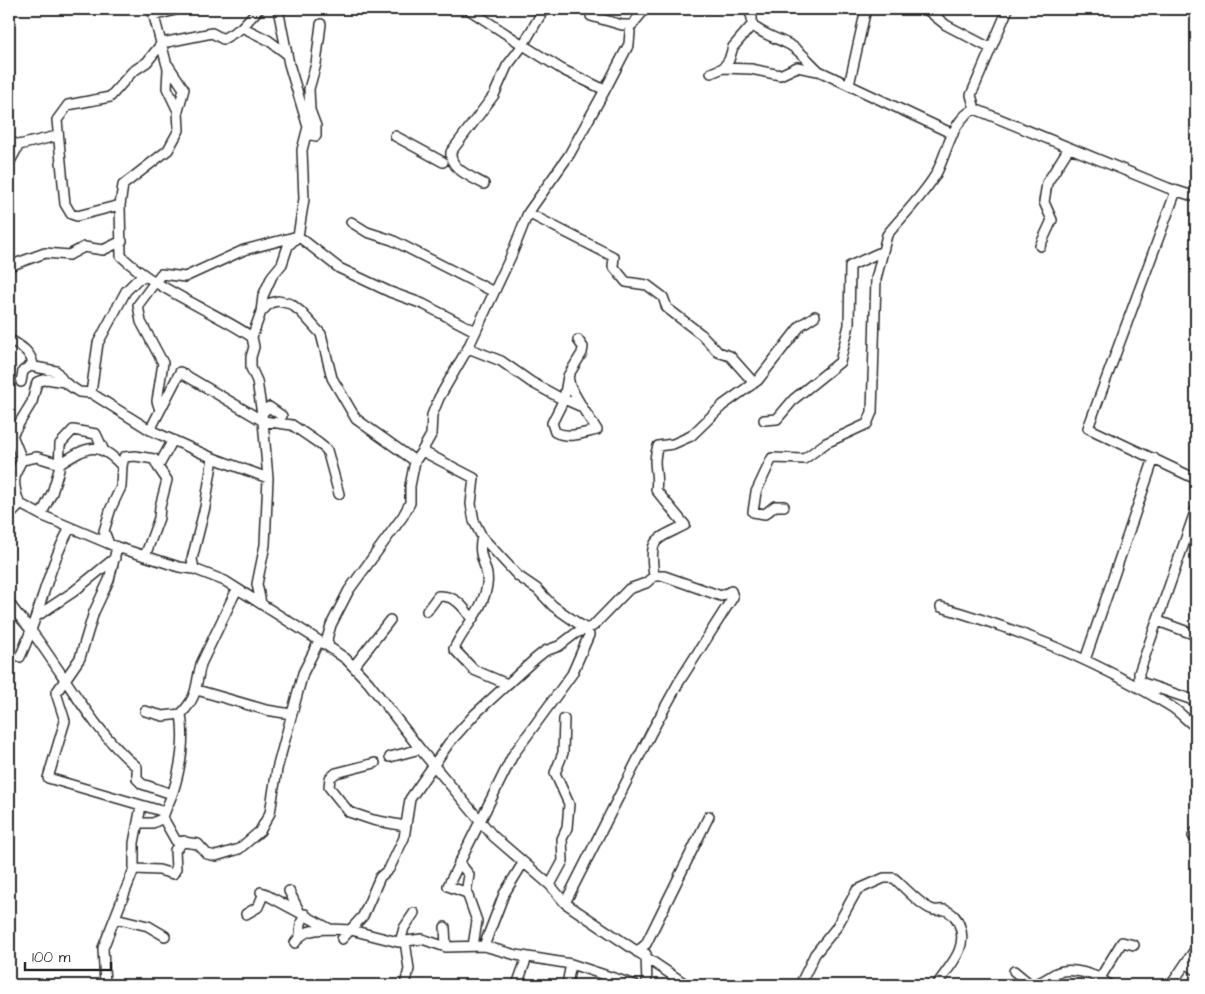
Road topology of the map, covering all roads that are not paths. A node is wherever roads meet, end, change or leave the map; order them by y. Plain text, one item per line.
1 (178, 9) edge
2 (259, 9) edge
3 (278, 9) edge
4 (468, 9) edge
5 (544, 9) edge
6 (645, 9) edge
7 (748, 9) edge
8 (866, 9) edge
9 (926, 9) edge
10 (1008, 9) edge
11 (153, 13) edge
12 (591, 16) dead end
13 (321, 24) dead end
14 (752, 24) junction
15 (242, 27) junction
16 (628, 27) junction
17 (162, 44) junction
18 (523, 45) junction
19 (990, 48) junction
20 (287, 54) junction
21 (167, 65) junction
22 (723, 68) junction
23 (821, 72) junction
24 (711, 73) dead end
25 (849, 85) junction
26 (605, 90) junction
27 (178, 110) junction
28 (975, 110) junction
29 (307, 134) junction
30 (953, 134) junction
31 (57, 136) junction
32 (395, 136) dead end
33 (9, 141) edge
34 (19, 145) junction
35 (1069, 148) junction
36 (450, 154) junction
37 (443, 162) junction
38 (9, 163) edge
39 (457, 166) junction
40 (484, 184) dead end
41 (1176, 191) junction
42 (1196, 197) edge
43 (120, 205) junction
44 (528, 212) junction
45 (352, 222) dead end
46 (298, 236) junction
47 (122, 241) junction
48 (1040, 246) dead end
49 (881, 252) junction
50 (9, 266) edge
51 (151, 279) junction
52 (494, 292) junction
53 (260, 312) junction
54 (815, 316) dead end
55 (475, 331) junction
56 (252, 337) junction
57 (578, 340) dead end
58 (9, 342) edge
59 (468, 348) junction
60 (33, 366) junction
61 (568, 376) junction
62 (21, 382) dead end
63 (64, 382) junction
64 (754, 382) junction
65 (91, 393) junction
66 (564, 400) junction
67 (582, 408) junction
68 (160, 410) junction
69 (262, 417) junction
70 (764, 420) dead end
71 (292, 425) junction
72 (150, 430) junction
73 (173, 440) junction
74 (103, 450) junction
75 (422, 451) junction
76 (213, 458) junction
77 (1154, 458) junction
78 (22, 460) junction
79 (415, 461) junction
80 (60, 464) junction
81 (122, 466) junction
82 (158, 467) junction
83 (268, 478) junction
84 (1196, 479) edge
85 (340, 494) dead end
86 (9, 498) edge
87 (20, 505) junction
88 (784, 506) dead end
89 (1196, 509) edge
90 (41, 515) junction
91 (9, 516) edge
92 (70, 528) junction
93 (482, 537) junction
94 (113, 545) junction
95 (145, 556) junction
96 (115, 558) junction
97 (194, 569) junction
98 (654, 576) junction
99 (237, 589) junction
100 (9, 602) edge
101 (261, 603) junction
102 (942, 607) dead end
103 (427, 611) dead end
104 (9, 615) edge
105 (37, 616) junction
106 (19, 618) junction
107 (472, 619) junction
108 (390, 620) dead end
109 (1158, 620) junction
110 (586, 629) junction
111 (32, 631) junction
112 (1196, 635) edge
113 (319, 641) junction
114 (329, 647) junction
115 (20, 657) dead end
116 (1085, 660) junction
117 (354, 666) junction
118 (65, 677) junction
119 (507, 684) junction
120 (198, 690) junction
121 (1196, 701) edge
122 (145, 711) dead end
123 (181, 714) junction
124 (291, 714) junction
125 (564, 719) dead end
126 (1196, 727) edge
127 (420, 749) junction
128 (390, 757) dead end
129 (375, 763) dead end
130 (433, 765) junction
131 (172, 794) junction
132 (142, 806) junction
133 (164, 815) junction
134 (709, 816) dead end
135 (480, 822) junction
136 (140, 823) junction
137 (405, 826) junction
138 (493, 836) junction
139 (470, 839) junction
140 (184, 841) junction
141 (459, 862) junction
142 (523, 863) junction
143 (134, 868) junction
144 (550, 885) junction
145 (289, 891) dead end
146 (466, 893) junction
147 (565, 903) junction
148 (302, 913) junction
149 (414, 913) dead end
150 (246, 914) dead end
151 (115, 918) junction
152 (445, 927) dead end
153 (330, 929) junction
154 (351, 930) junction
155 (300, 935) junction
156 (165, 936) dead end
157 (342, 939) dead end
158 (402, 941) junction
159 (295, 943) dead end
160 (646, 944) junction
161 (1134, 945) dead end
162 (446, 946) junction
163 (473, 946) junction
164 (484, 946) junction
165 (1196, 948) edge
166 (637, 952) junction
167 (512, 954) junction
168 (527, 957) junction
169 (646, 958) junction
170 (571, 964) junction
171 (1186, 964) junction
172 (1196, 970) edge
173 (1014, 971) dead end
174 (522, 972) junction
175 (604, 976) junction
176 (1100, 978) junction
177 (567, 984) dead end
178 (105, 985) edge
179 (405, 985) edge
180 (517, 985) edge
181 (610, 985) edge
182 (635, 985) edge
183 (648, 985) edge
184 (687, 985) edge
185 (800, 985) edge
186 (937, 985) edge
187 (1109, 985) edge
188 (1171, 985) edge

1 - 11 street
2 - 15 street
3 - 20 street
4 - 18 street
5 - 18 street
6 - 16 street
7 - 14 street
8 - 25 street
9 - 19 street
10 - 19 street
11 - 17 street
12 - 16 street
13 - 29 street
14 - 22 street
14 - 23 street
15 - 17 street
15 - 20 street
16 - 26 street
17 - 21 street
17 - 31 street
18 - 26 street
18 - 36 street
19 - 28 street
20 - 29 street
21 - 27 street
21 - 27 street
22 - 23 street
22 - 24 street
23 - 25 street
25 - 30 street
26 - 44 street
27 - 43 street
28 - 30 street
28 - 35 street
29 - 46 street
30 - 49 street
31 - 34 street
31 - 43 street
32 - 37 street
33 - 34 street
34 - 38 street
35 - 41 street
35 - 48 street
36 - 37 street
36 - 39 street
37 - 39 street
39 - 40 street
41 - 42 street
41 - 77 street
43 - 47 street
44 - 52 street
44 - 64 street
45 - 52 street
46 - 51 street
46 - 53 street
46 - 55 street
47 - 50 street
47 - 51 street
49 - 70 street
49 - 88 street
51 - 56 street
51 - 65 street
51 - 68 street
52 - 55 street
53 - 56 street
53 - 79 street
54 - 64 street
55 - 59 street
56 - 69 street
57 - 61 street
58 - 60 street
59 - 66 street
59 - 75 street
60 - 62 street
60 - 63 street
61 - 66 street
61 - 67 street
63 - 65 street
63 - 78 street
64 - 98 street
65 - 72 street
66 - 67 street
66 - 67 street
68 - 69 street
68 - 72 street
69 - 71 street
69 - 71 street
69 - 83 street
71 - 85 street
72 - 73 street
73 - 76 street
73 - 82 street
74 - 80 street
74 - 80 street
74 - 81 street
75 - 79 street
75 - 93 street
76 - 83 street
76 - 97 street
77 - 84 street
77 - 116 street
78 - 80 street
78 - 87 street
79 - 114 street
80 - 90 street
81 - 82 street
81 - 94 street
82 - 95 street
83 - 101 street
86 - 87 street
87 - 90 street
87 - 91 street
89 - 109 street
90 - 92 street
92 - 94 street
92 - 105 street
93 - 107 street
93 - 110 street
94 - 95 street
94 - 96 street
95 - 97 street
96 - 105 street
96 - 118 street
97 - 99 street
98 - 110 street
98 - 147 street
99 - 101 street
99 - 120 street
100 - 106 street
101 - 113 street
102 - 116 street
103 - 107 street
104 - 106 street
105 - 111 street
106 - 111 street
107 - 119 street
108 - 117 street
109 - 112 street
109 - 121 street
110 - 119 street
110 - 135 street
111 - 115 street
111 - 118 street
113 - 114 street
113 - 124 street
114 - 117 street
116 - 126 street
117 - 127 street
118 - 131 street
118 - 132 street
119 - 130 street
120 - 123 street
120 - 124 street
122 - 123 street
123 - 131 street
124 - 140 street
125 - 144 street
127 - 128 street
127 - 130 street
129 - 137 street
130 - 135 street
130 - 137 street
131 - 133 street
132 - 133 street
132 - 136 street
133 - 136 street
133 - 140 street
134 - 160 street
135 - 138 street
135 - 139 street
136 - 143 street
137 - 154 street
138 - 139 street
138 - 142 street
139 - 141 street
140 - 143 street
141 - 146 street
141 - 146 street
142 - 144 street
142 - 164 street
143 - 151 street
144 - 147 street
145 - 148 street
146 - 163 street
147 - 166 street
148 - 150 street
148 - 153 street
148 - 155 street
149 - 158 street
151 - 156 street
151 - 178 street
152 - 162 street
153 - 154 street
153 - 155 street
154 - 157 street
154 - 158 street
155 - 159 street
158 - 162 street
158 - 179 street
160 - 166 street
160 - 169 street
161 - 176 street
162 - 163 street
163 - 164 street
164 - 167 street
165 - 171 street
166 - 169 street
167 - 168 street
167 - 174 street
168 - 170 street
168 - 174 street
169 - 183 street
169 - 184 street
170 - 175 street
170 - 177 street
171 - 172 street
171 - 188 street
173 - 176 street
174 - 180 street
175 - 181 street
175 - 182 street
176 - 187 street
185 - 186 street

